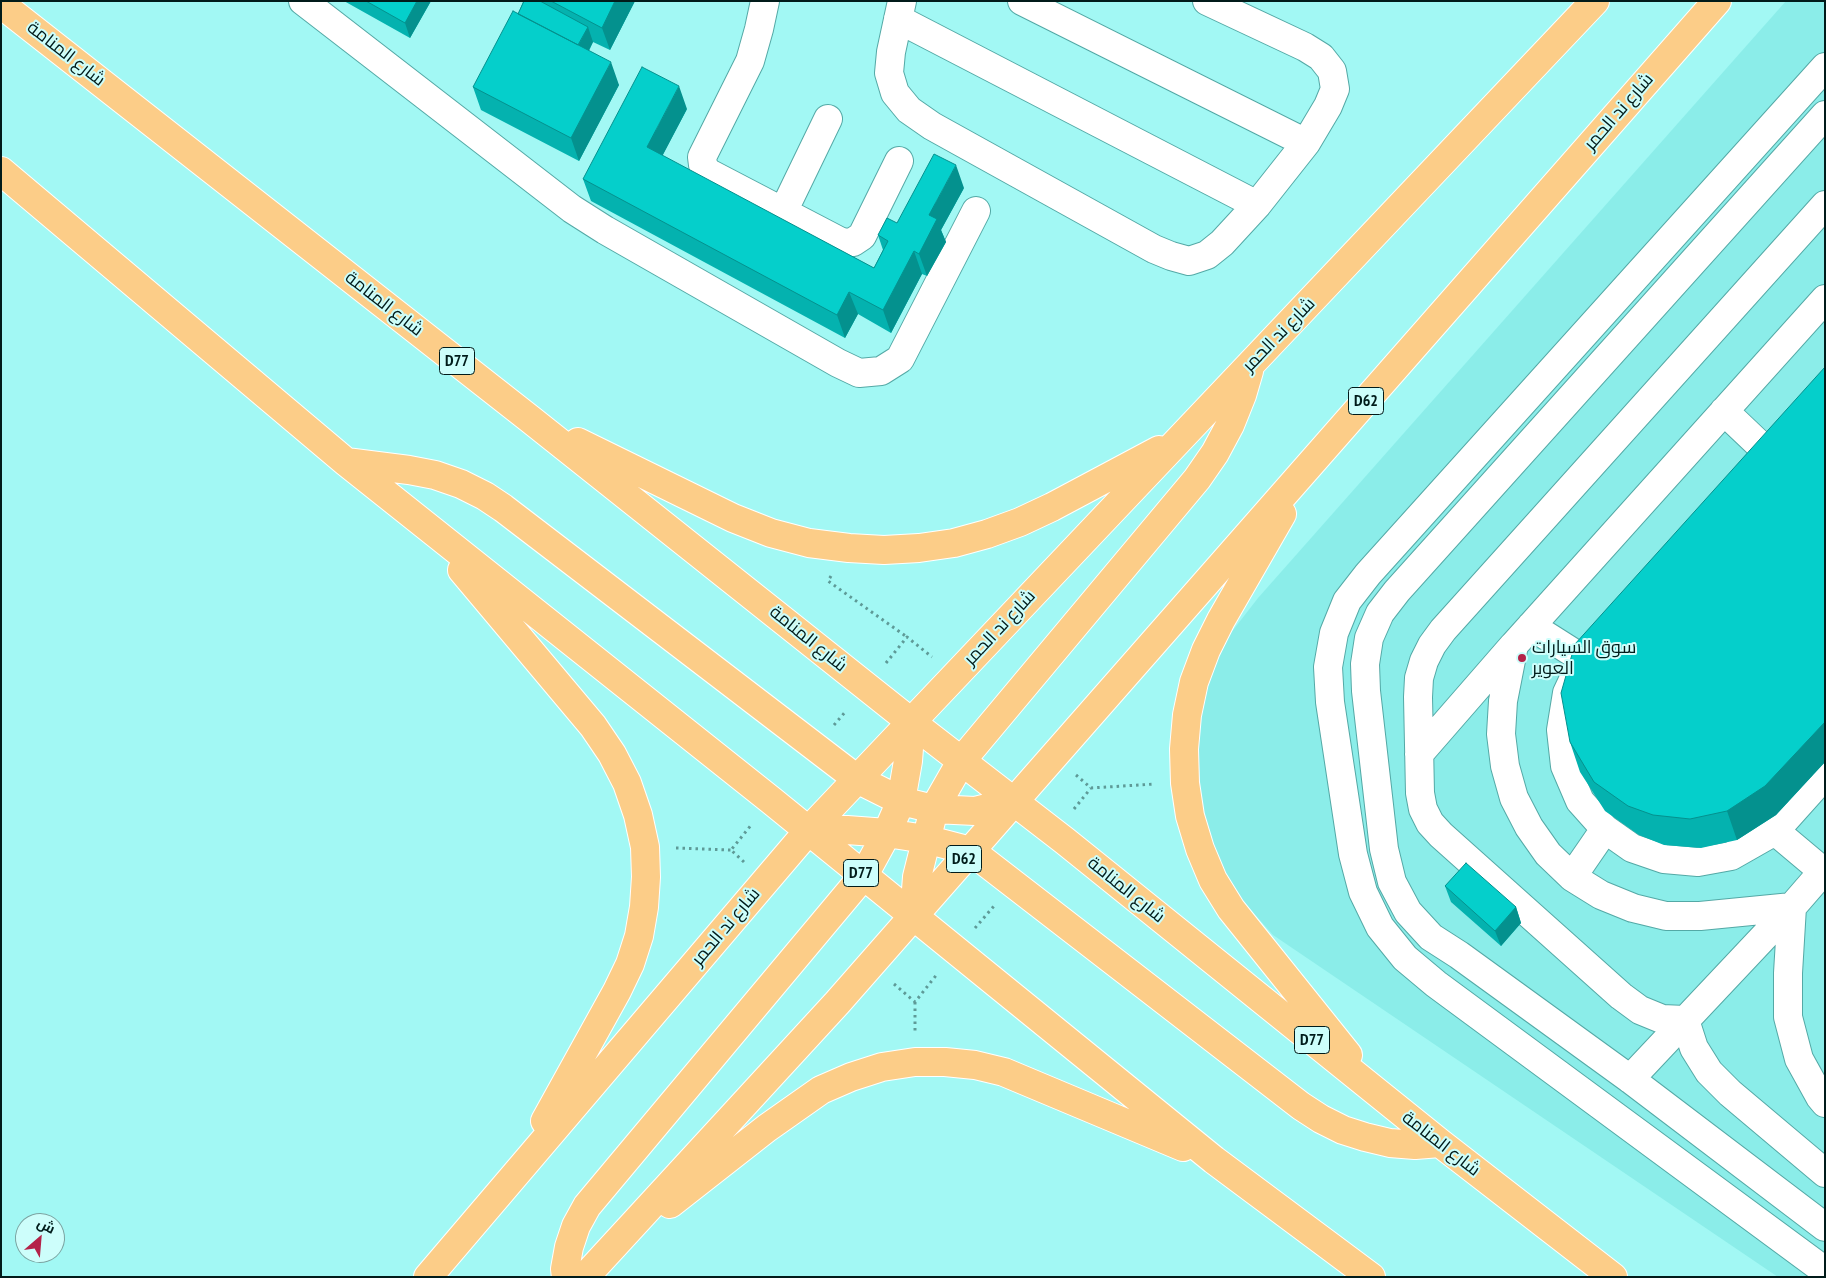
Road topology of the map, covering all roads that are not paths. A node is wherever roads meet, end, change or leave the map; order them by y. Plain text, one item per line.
1 (303, 1) edge
2 (765, 1) edge
3 (1022, 1) edge
4 (1207, 1) edge
5 (1717, 1) edge
6 (1594, 2) edge
7 (1, 4) edge
8 (900, 10) edge
9 (1825, 67) edge
10 (1825, 115) edge
11 (828, 120) dead end
12 (1306, 143) junction
13 (899, 161) dead end
14 (1, 171) edge
15 (1257, 205) junction
16 (1825, 205) edge
17 (783, 212) junction
18 (976, 212) dead end
19 (1825, 299) edge
20 (1250, 365) junction
21 (1724, 411) junction
22 (530, 419) junction
23 (1782, 429) edge
24 (1180, 438) junction
25 (346, 462) junction
26 (1312, 463) junction
27 (424, 525) junction
28 (1523, 635) junction
29 (911, 722) junction
30 (1419, 754) junction
31 (962, 760) junction
32 (1825, 775) edge
33 (857, 779) junction
34 (901, 801) junction
35 (1014, 801) junction
36 (934, 809) junction
37 (1605, 829) junction
38 (809, 830) junction
39 (1775, 831) junction
40 (887, 833) junction
41 (925, 839) junction
42 (971, 852) junction
43 (1824, 871) edge
44 (864, 875) junction
45 (1572, 877) junction
46 (1792, 907) junction
47 (914, 916) junction
48 (1685, 1020) junction
49 (1630, 1079) junction
50 (1382, 1097) junction
51 (1825, 1103) edge
52 (1440, 1143) junction
53 (1214, 1160) junction
54 (1825, 1173) edge
55 (514, 1176) junction
56 (1825, 1227) edge
57 (606, 1254) junction
58 (1825, 1271) edge
59 (428, 1277) edge
60 (566, 1277) edge
61 (585, 1277) edge
62 (1371, 1277) edge
63 (1612, 1277) edge

1 - 18 lane
2 - 17 lane
3 - 12 lane
4 - 12 lane
5 - 26 main road, شارع ند الحمر / D62
6 - 20 main road, شارع ند الحمر
7 - 22 main road, شارع المنامة / D77
8 - 15 lane
8 - 15 lane
9 - 58 lane
10 - 49 lane
11 - 17 lane
12 - 15 lane
13 - 17 lane
14 - 25 main road, D77
16 - 30 lane
19 - 21 lane
20 - 24 main road, شارع ند الحمر
20 - 31 main road
21 - 23 lane
21 - 28 lane
22 - 24 main road
22 - 29 main road, شارع المنامة / D77
24 - 29 main road, شارع ند الحمر
25 - 27 main road, D77
25 - 33 main road
26 - 35 main road, شارع ند الحمر / D62
26 - 50 main road
27 - 38 main road, D77
27 - 55 main road
28 - 30 lane
28 - 37 lane
28 - 45 lane
29 - 31 main road, شارع المنامة / D77
29 - 33 main road, شارع ند الحمر
29 - 34 main road
30 - 48 lane
31 - 35 main road, شارع المنامة / D77
31 - 36 main road
32 - 39 lane
33 - 34 main road
33 - 38 main road, شارع ند الحمر
34 - 36 main road
34 - 40 main road
35 - 36 main road
35 - 42 main road, شارع ند الحمر / D62
35 - 50 main road, شارع المنامة / D77
36 - 41 main road
37 - 39 lane
37 - 45 lane
38 - 40 main road
38 - 44 main road, D77
38 - 55 main road, شارع ند الحمر
39 - 43 lane
40 - 41 main road
40 - 44 main road
41 - 42 main road
41 - 47 main road
42 - 47 main road, شارع ند الحمر / D62
42 - 52 main road
43 - 46 lane
44 - 47 main road, D77
44 - 60 main road
45 - 46 lane
46 - 48 lane
46 - 51 lane
47 - 53 main road, D77
47 - 57 main road, شارع ند الحمر / D62
48 - 49 lane
48 - 54 lane
49 - 56 lane
50 - 52 main road, شارع المنامة / D77
52 - 63 main road, شارع المنامة / D77
53 - 57 main road
53 - 62 main road, D77
55 - 59 main road, شارع ند الحمر
57 - 61 main road, شارع ند الحمر

